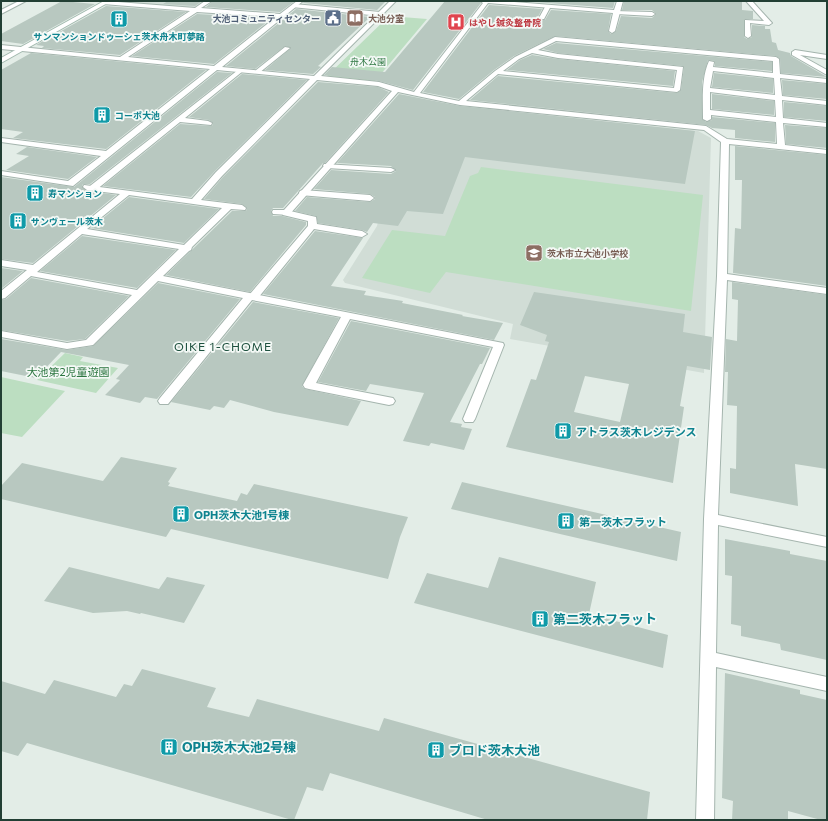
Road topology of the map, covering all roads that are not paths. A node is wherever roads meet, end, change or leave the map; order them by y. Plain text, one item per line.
1 (23, 1) edge
2 (209, 1) edge
3 (393, 1) edge
4 (483, 1) edge
5 (486, 1) edge
6 (620, 1) edge
7 (749, 1) edge
8 (106, 2) edge
9 (297, 3) edge
10 (548, 6) junction
11 (196, 10) junction
12 (1, 12) edge
13 (616, 12) junction
14 (380, 14) junction
15 (652, 14) dead end
16 (280, 16) junction
17 (542, 18) dead end
18 (612, 31) dead end
19 (748, 36) dead end
20 (1, 47) edge
21 (287, 48) dead end
22 (22, 49) junction
23 (532, 51) junction
24 (712, 53) junction
25 (827, 58) edge
26 (121, 59) junction
27 (1, 61) edge
28 (215, 69) junction
29 (710, 69) junction
30 (240, 71) junction
31 (257, 72) junction
32 (497, 72) junction
33 (827, 73) edge
34 (777, 76) junction
35 (317, 78) junction
36 (827, 81) edge
37 (396, 90) junction
38 (706, 90) junction
39 (416, 94) junction
40 (778, 97) junction
41 (460, 103) junction
42 (827, 103) edge
43 (706, 112) junction
44 (180, 120) junction
45 (780, 120) junction
46 (208, 123) dead end
47 (827, 125) edge
48 (707, 128) junction
49 (1, 140) edge
50 (725, 141) junction
51 (781, 147) junction
52 (827, 152) edge
53 (107, 154) junction
54 (327, 166) junction
55 (391, 170) dead end
56 (1, 173) edge
57 (126, 193) junction
58 (303, 193) junction
59 (370, 198) dead end
60 (194, 202) junction
61 (229, 206) junction
62 (242, 208) dead end
63 (312, 226) junction
64 (80, 230) junction
65 (362, 234) dead end
66 (188, 248) junction
67 (1, 263) edge
68 (31, 270) junction
69 (722, 276) junction
70 (157, 278) junction
71 (827, 290) edge
72 (140, 294) junction
73 (1, 296) edge
74 (252, 296) junction
75 (347, 315) junction
76 (1, 334) edge
77 (164, 401) dead end
78 (389, 401) dead end
79 (469, 419) dead end
80 (711, 519) junction
81 (827, 542) edge
82 (708, 658) junction
83 (827, 684) edge
84 (705, 820) edge

1 - 12 street
2 - 11 street
3 - 14 street
4 - 5 street
5 - 10 street
5 - 39 street
6 - 13 street
7 - 19 street
8 - 11 street
8 - 22 street
9 - 14 street
9 - 16 street
10 - 13 street
10 - 17 street
11 - 16 street
11 - 26 street
13 - 15 street
13 - 18 street
14 - 35 street
16 - 28 street
20 - 22 street
21 - 31 street
22 - 26 street
22 - 27 street
23 - 24 street
23 - 32 street
23 - 32 street
24 - 29 street
24 - 34 street
25 - 33 street
26 - 28 street
28 - 30 street
28 - 53 street
29 - 34 street
29 - 38 street
30 - 31 street
30 - 44 street
31 - 35 street
32 - 41 street
34 - 36 street
34 - 40 street
35 - 37 street
35 - 60 street
37 - 39 street
37 - 54 street
38 - 40 street
38 - 43 street
39 - 41 street
40 - 42 street
40 - 45 street
41 - 48 street
43 - 45 street
43 - 48 street
44 - 46 street
44 - 57 street
45 - 47 street
45 - 51 street
48 - 50 street
49 - 53 street
50 - 51 street
50 - 69 street
51 - 52 street
53 - 56 street
54 - 55 street
54 - 58 street
57 - 60 street
57 - 64 street
58 - 59 street
58 - 63 street
60 - 61 street
61 - 62 street
61 - 66 street
63 - 65 street
63 - 74 street
64 - 66 street
64 - 68 street
66 - 70 street
67 - 68 street
68 - 72 street
68 - 73 street
69 - 71 street
69 - 80 street
70 - 72 street
70 - 74 street
72 - 76 street
74 - 75 street
74 - 77 street
75 - 78 street
75 - 79 street
80 - 81 street
80 - 82 street
82 - 83 street
82 - 84 street

